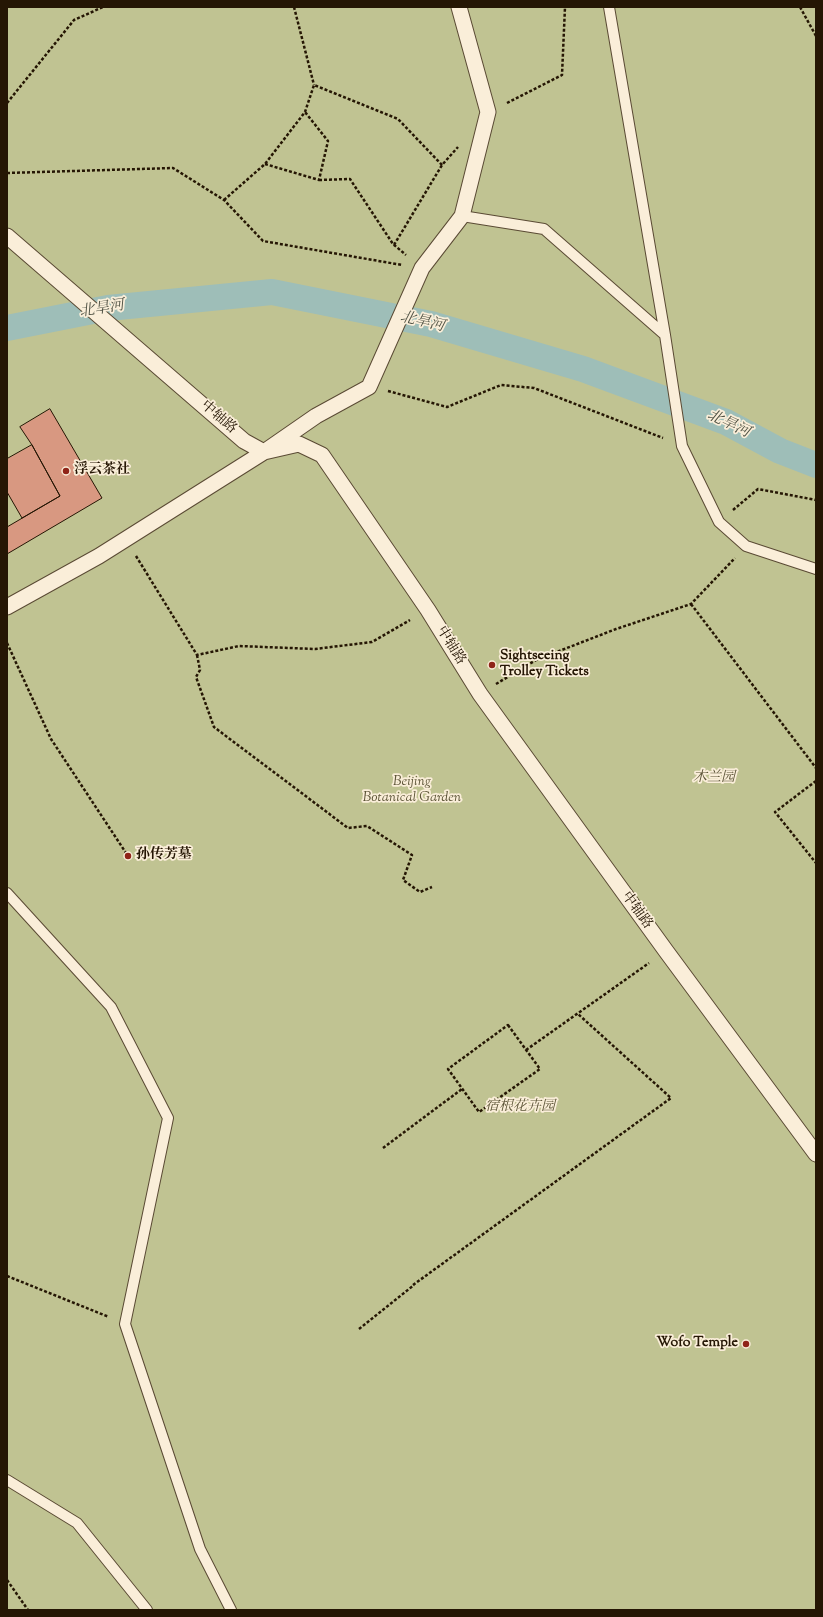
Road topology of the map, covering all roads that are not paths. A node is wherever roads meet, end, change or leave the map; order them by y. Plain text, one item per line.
1 (459, 7) edge
2 (609, 7) edge
3 (462, 216) junction
4 (7, 236) edge
5 (665, 335) junction
6 (264, 452) junction
7 (816, 569) edge
8 (7, 607) edge
9 (7, 893) edge
10 (816, 1154) edge
11 (7, 1480) edge
12 (147, 1610) edge
13 (231, 1610) edge

1 - 3 street
2 - 5 lane
3 - 5 lane
3 - 6 street
4 - 6 street, 中轴路
5 - 7 lane
6 - 8 street
6 - 10 street, 中轴路
9 - 13 lane
11 - 12 lane

